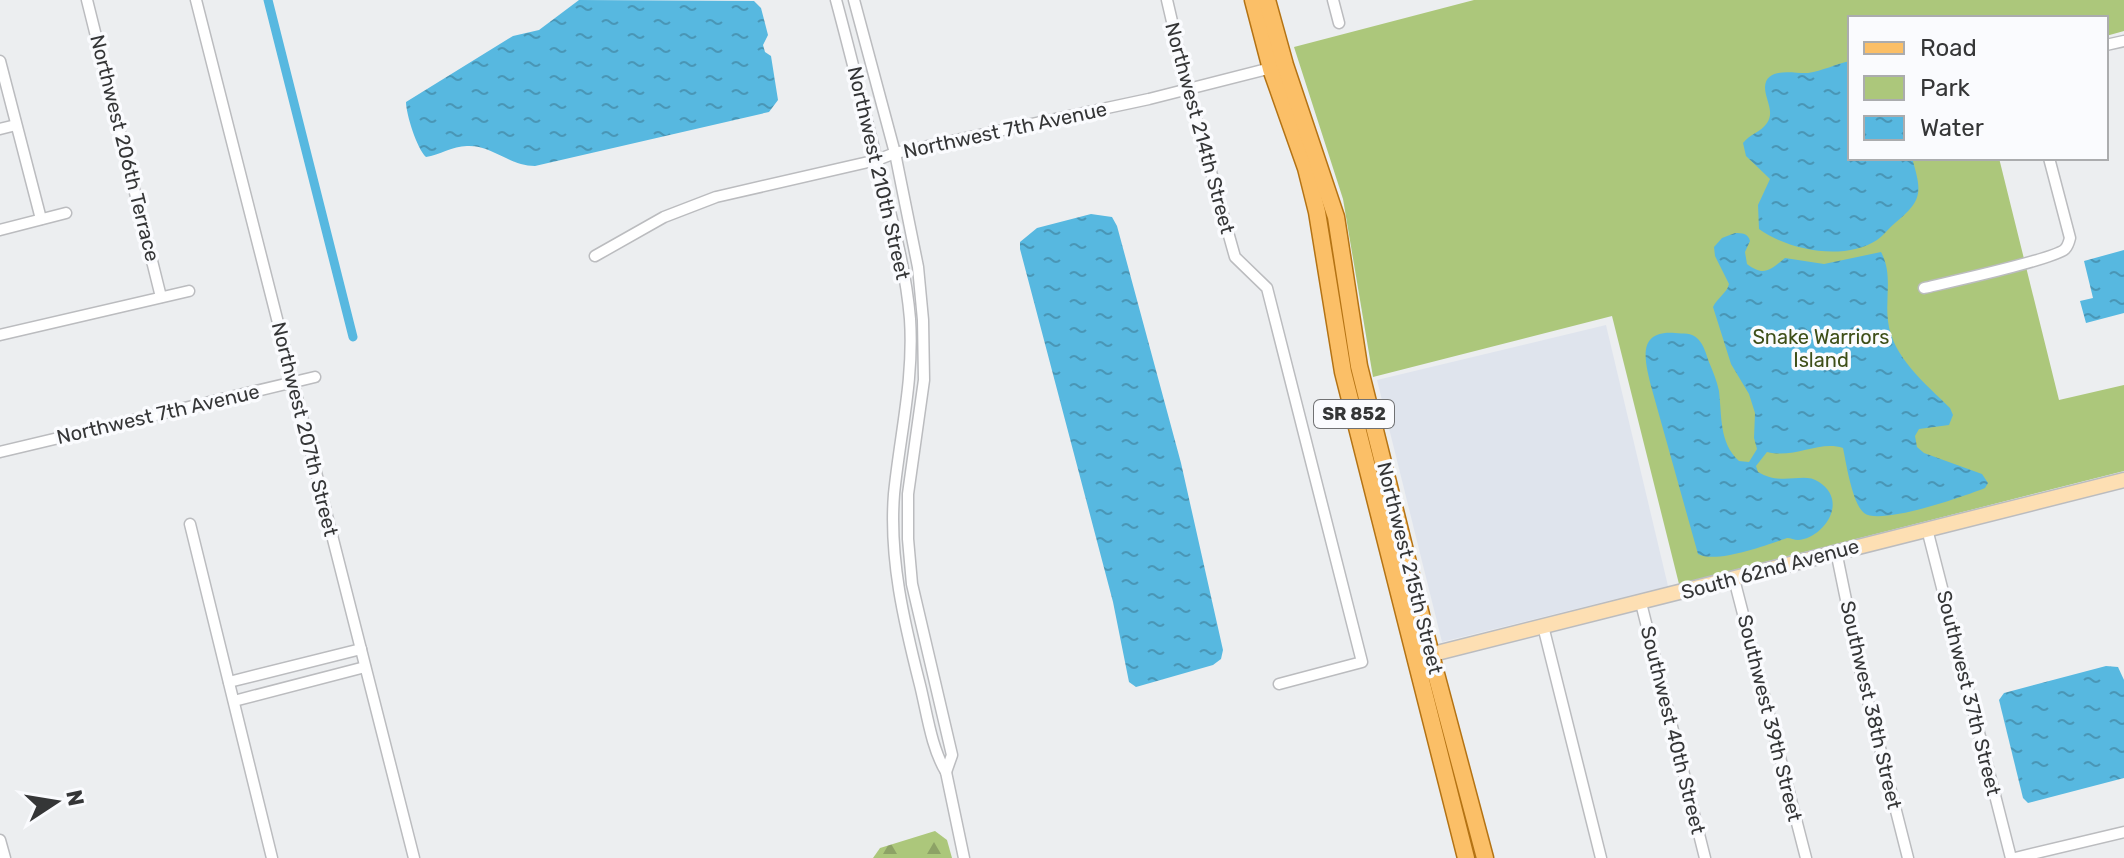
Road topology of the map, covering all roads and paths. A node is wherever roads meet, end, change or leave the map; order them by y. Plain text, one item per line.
1 (87, 0) edge
2 (196, 0) edge
3 (836, 0) edge
4 (854, 0) edge
5 (1167, 0) edge
6 (1253, 0) edge
7 (1267, 0) edge
8 (1333, 0) edge
9 (1339, 23) dead end
10 (0, 61) edge
11 (1278, 67) junction
12 (1188, 90) junction
13 (16, 125) junction
14 (0, 129) edge
15 (895, 153) junction
16 (877, 160) junction
17 (2050, 160) edge
18 (66, 213) dead end
19 (41, 219) junction
20 (0, 230) edge
21 (595, 256) dead end
22 (1924, 288) dead end
23 (189, 291) dead end
24 (161, 297) junction
25 (0, 335) edge
26 (315, 377) dead end
27 (294, 381) junction
28 (0, 452) edge
29 (2124, 480) edge
30 (190, 524) dead end
31 (1927, 529) junction
32 (1836, 551) junction
33 (1734, 579) junction
34 (1641, 603) junction
35 (1543, 626) junction
36 (361, 649) junction
37 (1424, 657) junction
38 (365, 667) junction
39 (286, 668) junction
40 (265, 673) junction
41 (229, 682) junction
42 (1279, 684) dead end
43 (291, 686) junction
44 (270, 692) junction
45 (234, 701) junction
46 (946, 772) junction
47 (2124, 832) edge
48 (0, 843) edge
49 (5, 858) edge
50 (272, 858) edge
51 (414, 858) edge
52 (964, 858) edge
53 (1466, 858) edge
54 (1485, 858) edge
55 (1601, 858) edge
56 (1705, 858) edge
57 (1806, 858) edge
58 (1908, 858) edge
59 (2013, 858) edge

1 - 24 street, Northwest 206th Terrace
2 - 27 street, Northwest 207th Street
3 - 16 street, Northwest 210th Street
4 - 15 street, Northwest 210th Street
5 - 12 street, Northwest 214th Street
6 - 11 main road, Northwest 215th Street / SR 852
7 - 11 main road, Northwest 215th Street / SR 852
8 - 9 street
10 - 13 street
11 - 12 street, Northwest 7th Avenue
11 - 37 main road, Northwest 215th Street / SR 852
12 - 15 street, Northwest 7th Avenue
12 - 42 street, Northwest 214th Street
13 - 14 street
13 - 19 street
15 - 16 street, Northwest 7th Avenue
15 - 46 street, Northwest 210th Street
16 - 21 street, Northwest 7th Avenue
16 - 46 street, Northwest 210th Street
17 - 22 street
18 - 19 street
19 - 20 street
23 - 24 street
24 - 25 street
26 - 27 street, Northwest 7th Avenue
27 - 28 street, Northwest 7th Avenue
27 - 36 street, Northwest 207th Street
29 - 31 street, South 62nd Avenue
30 - 41 street
31 - 32 street, South 62nd Avenue
31 - 59 street, Southwest 37th Street
32 - 33 street, South 62nd Avenue
32 - 58 street, Southwest 38th Street
33 - 34 street, South 62nd Avenue
33 - 57 street, Southwest 39th Street
34 - 35 street, South 62nd Avenue
34 - 56 street, Southwest 40th Street
35 - 37 street, South 62nd Avenue
35 - 55 street
36 - 38 street, Northwest 207th Street
36 - 39 street
37 - 53 main road, Northwest 215th Street / SR 852
37 - 54 main road, Northwest 215th Street / SR 852
38 - 43 street
38 - 51 street, Northwest 207th Street
39 - 40 street
39 - 43 street
40 - 41 street
40 - 44 street
41 - 45 street
43 - 44 street
44 - 45 street
45 - 50 street
46 - 52 street, Northwest 210th Street
47 - 59 street
48 - 49 street

